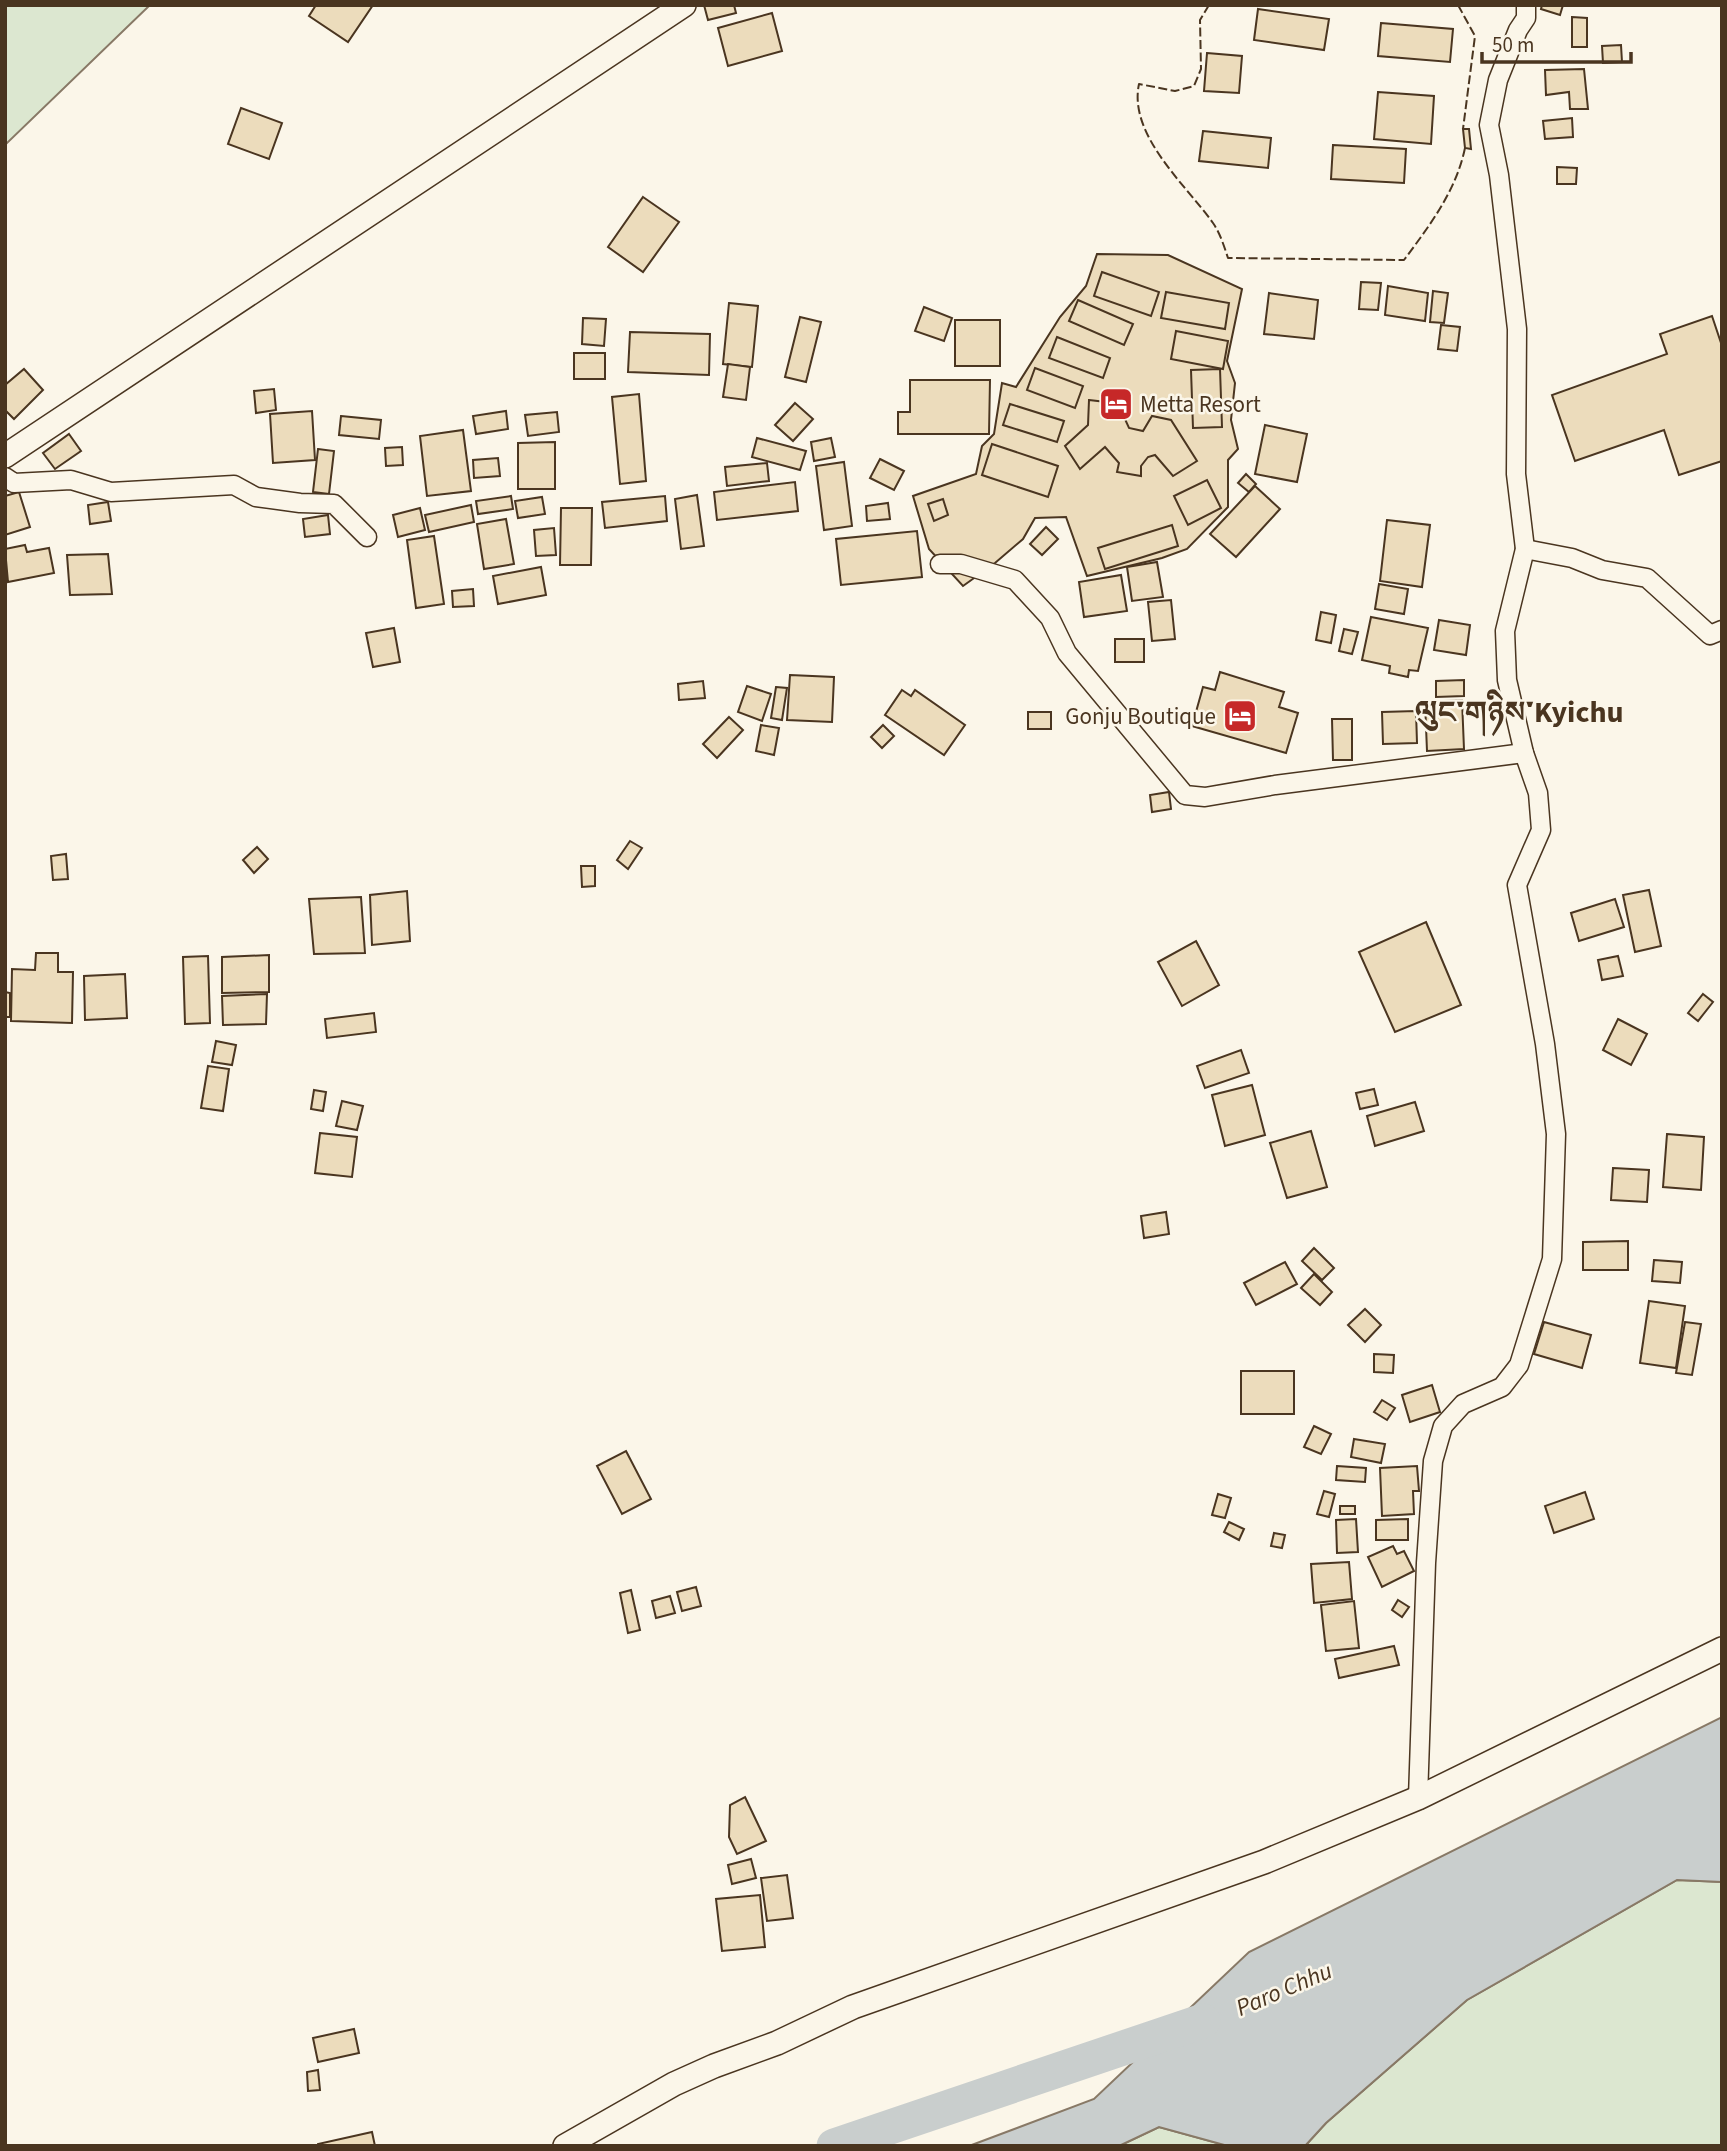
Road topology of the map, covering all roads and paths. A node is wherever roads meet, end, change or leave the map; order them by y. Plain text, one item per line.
1 (684, 5) edge
2 (1526, 5) edge
3 (5, 456) edge
4 (5, 477) edge
5 (367, 537) dead end
6 (1525, 548) junction
7 (940, 564) dead end
8 (1722, 630) edge
9 (1524, 753) junction
10 (1722, 1649) edge
11 (1418, 1798) junction
12 (565, 2146) edge

1 - 3 street
2 - 6 street
4 - 5 street
6 - 8 street
6 - 9 street
7 - 9 street
9 - 11 street
10 - 11 street
11 - 12 street

